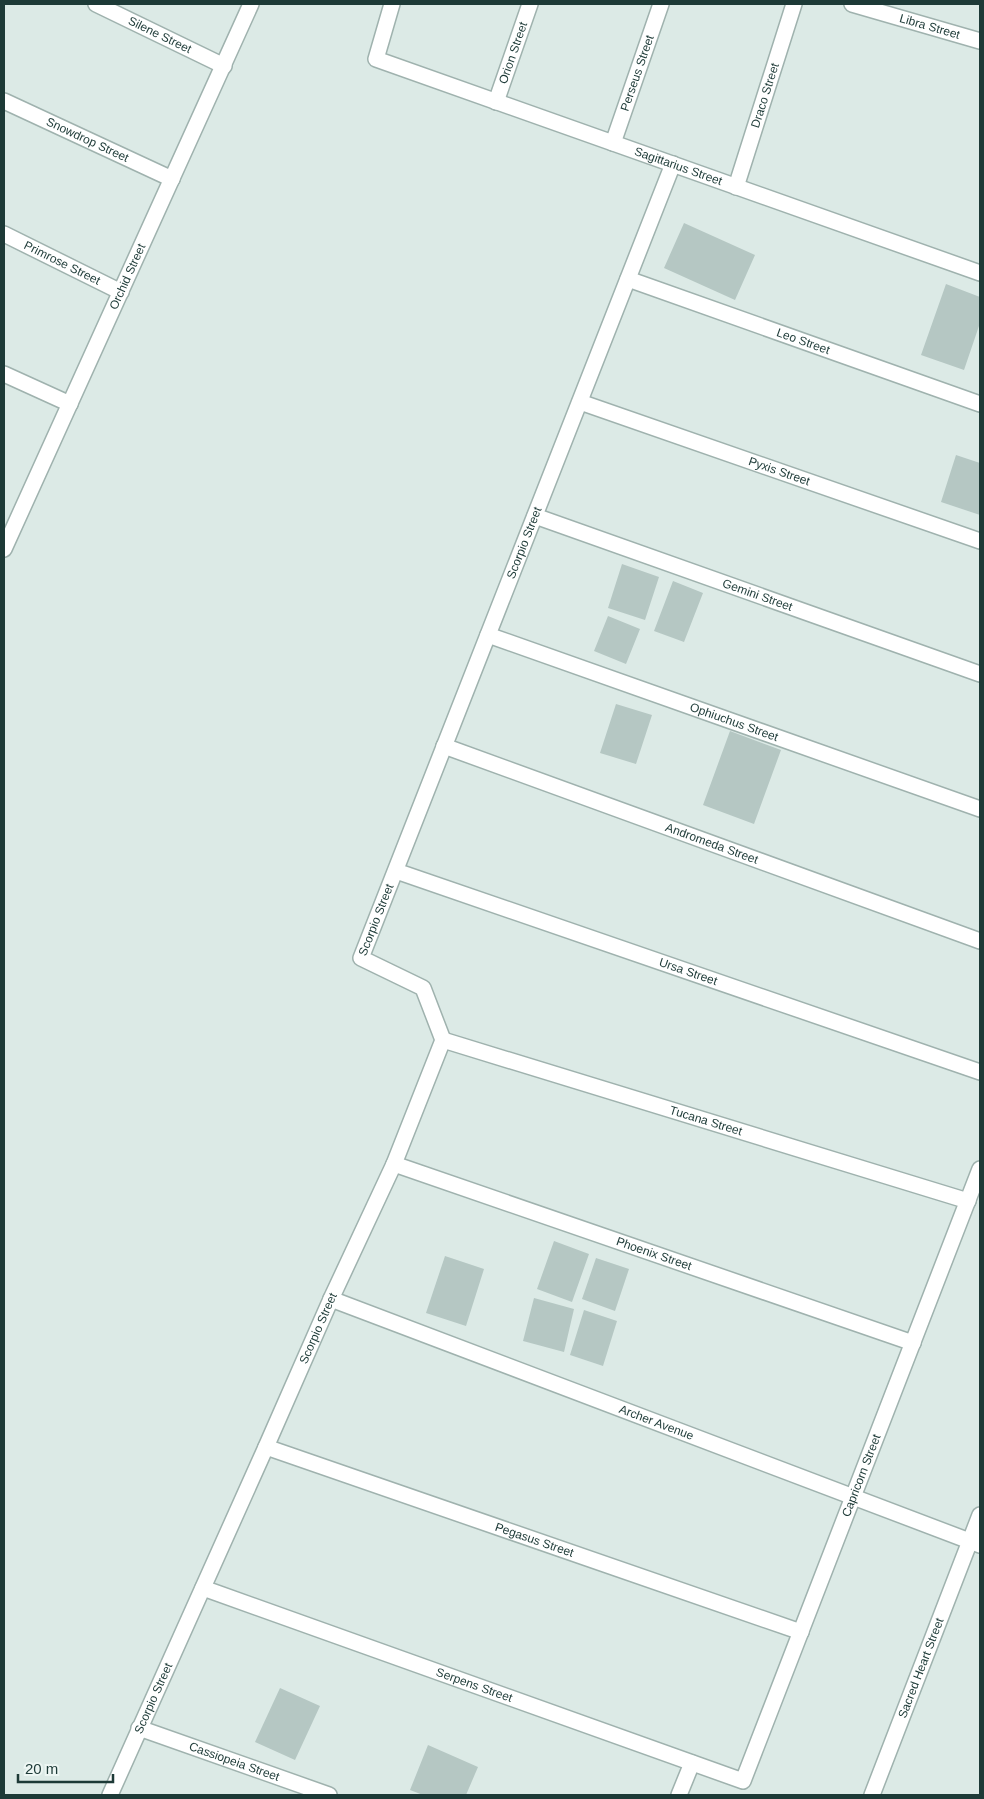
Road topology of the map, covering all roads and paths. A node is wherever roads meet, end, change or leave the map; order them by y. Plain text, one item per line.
1 (96, 4) edge
2 (251, 4) edge
3 (392, 4) edge
4 (530, 4) edge
5 (661, 4) edge
6 (794, 4) edge
7 (852, 4) edge
8 (980, 41) edge
9 (224, 66) junction
10 (4, 101) edge
11 (496, 102) junction
12 (614, 144) junction
13 (673, 164) junction
14 (172, 179) junction
15 (736, 187) junction
16 (4, 234) edge
17 (980, 273) edge
18 (628, 279) junction
19 (121, 292) junction
20 (4, 374) edge
21 (580, 402) junction
22 (70, 404) junction
23 (980, 404) edge
24 (535, 516) junction
25 (9, 521) edge
26 (980, 541) edge
27 (4, 549) edge
28 (488, 635) junction
29 (980, 674) edge
30 (444, 746) junction
31 (980, 810) edge
32 (396, 871) junction
33 (980, 941) edge
34 (443, 1040) junction
35 (980, 1072) edge
36 (394, 1164) junction
37 (980, 1169) edge
38 (968, 1201) junction
39 (331, 1299) junction
40 (913, 1343) junction
41 (266, 1447) junction
42 (854, 1497) junction
43 (980, 1515) edge
44 (975, 1543) edge
45 (203, 1588) junction
46 (801, 1632) junction
47 (140, 1728) junction
48 (692, 1763) junction
49 (743, 1781) joint
50 (110, 1795) edge
51 (329, 1795) edge
52 (679, 1795) edge
53 (872, 1795) edge

1 - 9 street, Silene Street
2 - 9 street, Orchid Street
3 - 11 street, Sagittarius Street
4 - 11 street, Orion Street
5 - 12 street, Perseus Street
6 - 15 street, Draco Street
7 - 8 street, Libra Street
9 - 14 street, Orchid Street
10 - 14 street, Snowdrop Street
11 - 12 street, Sagittarius Street
12 - 13 street, Sagittarius Street
13 - 15 street, Sagittarius Street
13 - 18 street, Scorpio Street
14 - 19 street, Orchid Street
15 - 17 street, Sagittarius Street
16 - 19 street, Primrose Street
18 - 21 street, Scorpio Street
18 - 23 street, Leo Street
19 - 22 street, Orchid Street
20 - 22 street
21 - 24 street, Scorpio Street
21 - 26 street, Pyxis Street
22 - 25 street, Orchid Street
24 - 28 street, Scorpio Street
24 - 29 street, Gemini Street
25 - 27 street, Orchid Street
28 - 30 street, Scorpio Street
28 - 31 street, Ophiuchus Street
30 - 32 street, Scorpio Street
30 - 33 street, Andromeda Street
32 - 34 street, Scorpio Street
32 - 35 street, Ursa Street
34 - 36 street, Scorpio Street
34 - 38 street, Tucana Street
36 - 39 street, Scorpio Street
36 - 40 street, Phoenix Street
37 - 38 street, Capricorn Street
38 - 40 street, Capricorn Street
39 - 41 street, Scorpio Street
39 - 42 street, Archer Avenue
40 - 42 street, Capricorn Street
41 - 45 street, Scorpio Street
41 - 46 street, Pegasus Street
42 - 44 street, Archer Avenue
42 - 46 street, Capricorn Street
43 - 44 street, Sacred Heart Street
44 - 53 street, Sacred Heart Street
45 - 47 street, Scorpio Street
45 - 48 street, Serpens Street
46 - 49 street, Capricorn Street
47 - 50 street, Scorpio Street
47 - 51 street, Cassiopeia Street
48 - 49 street, Serpens Street
48 - 52 street

